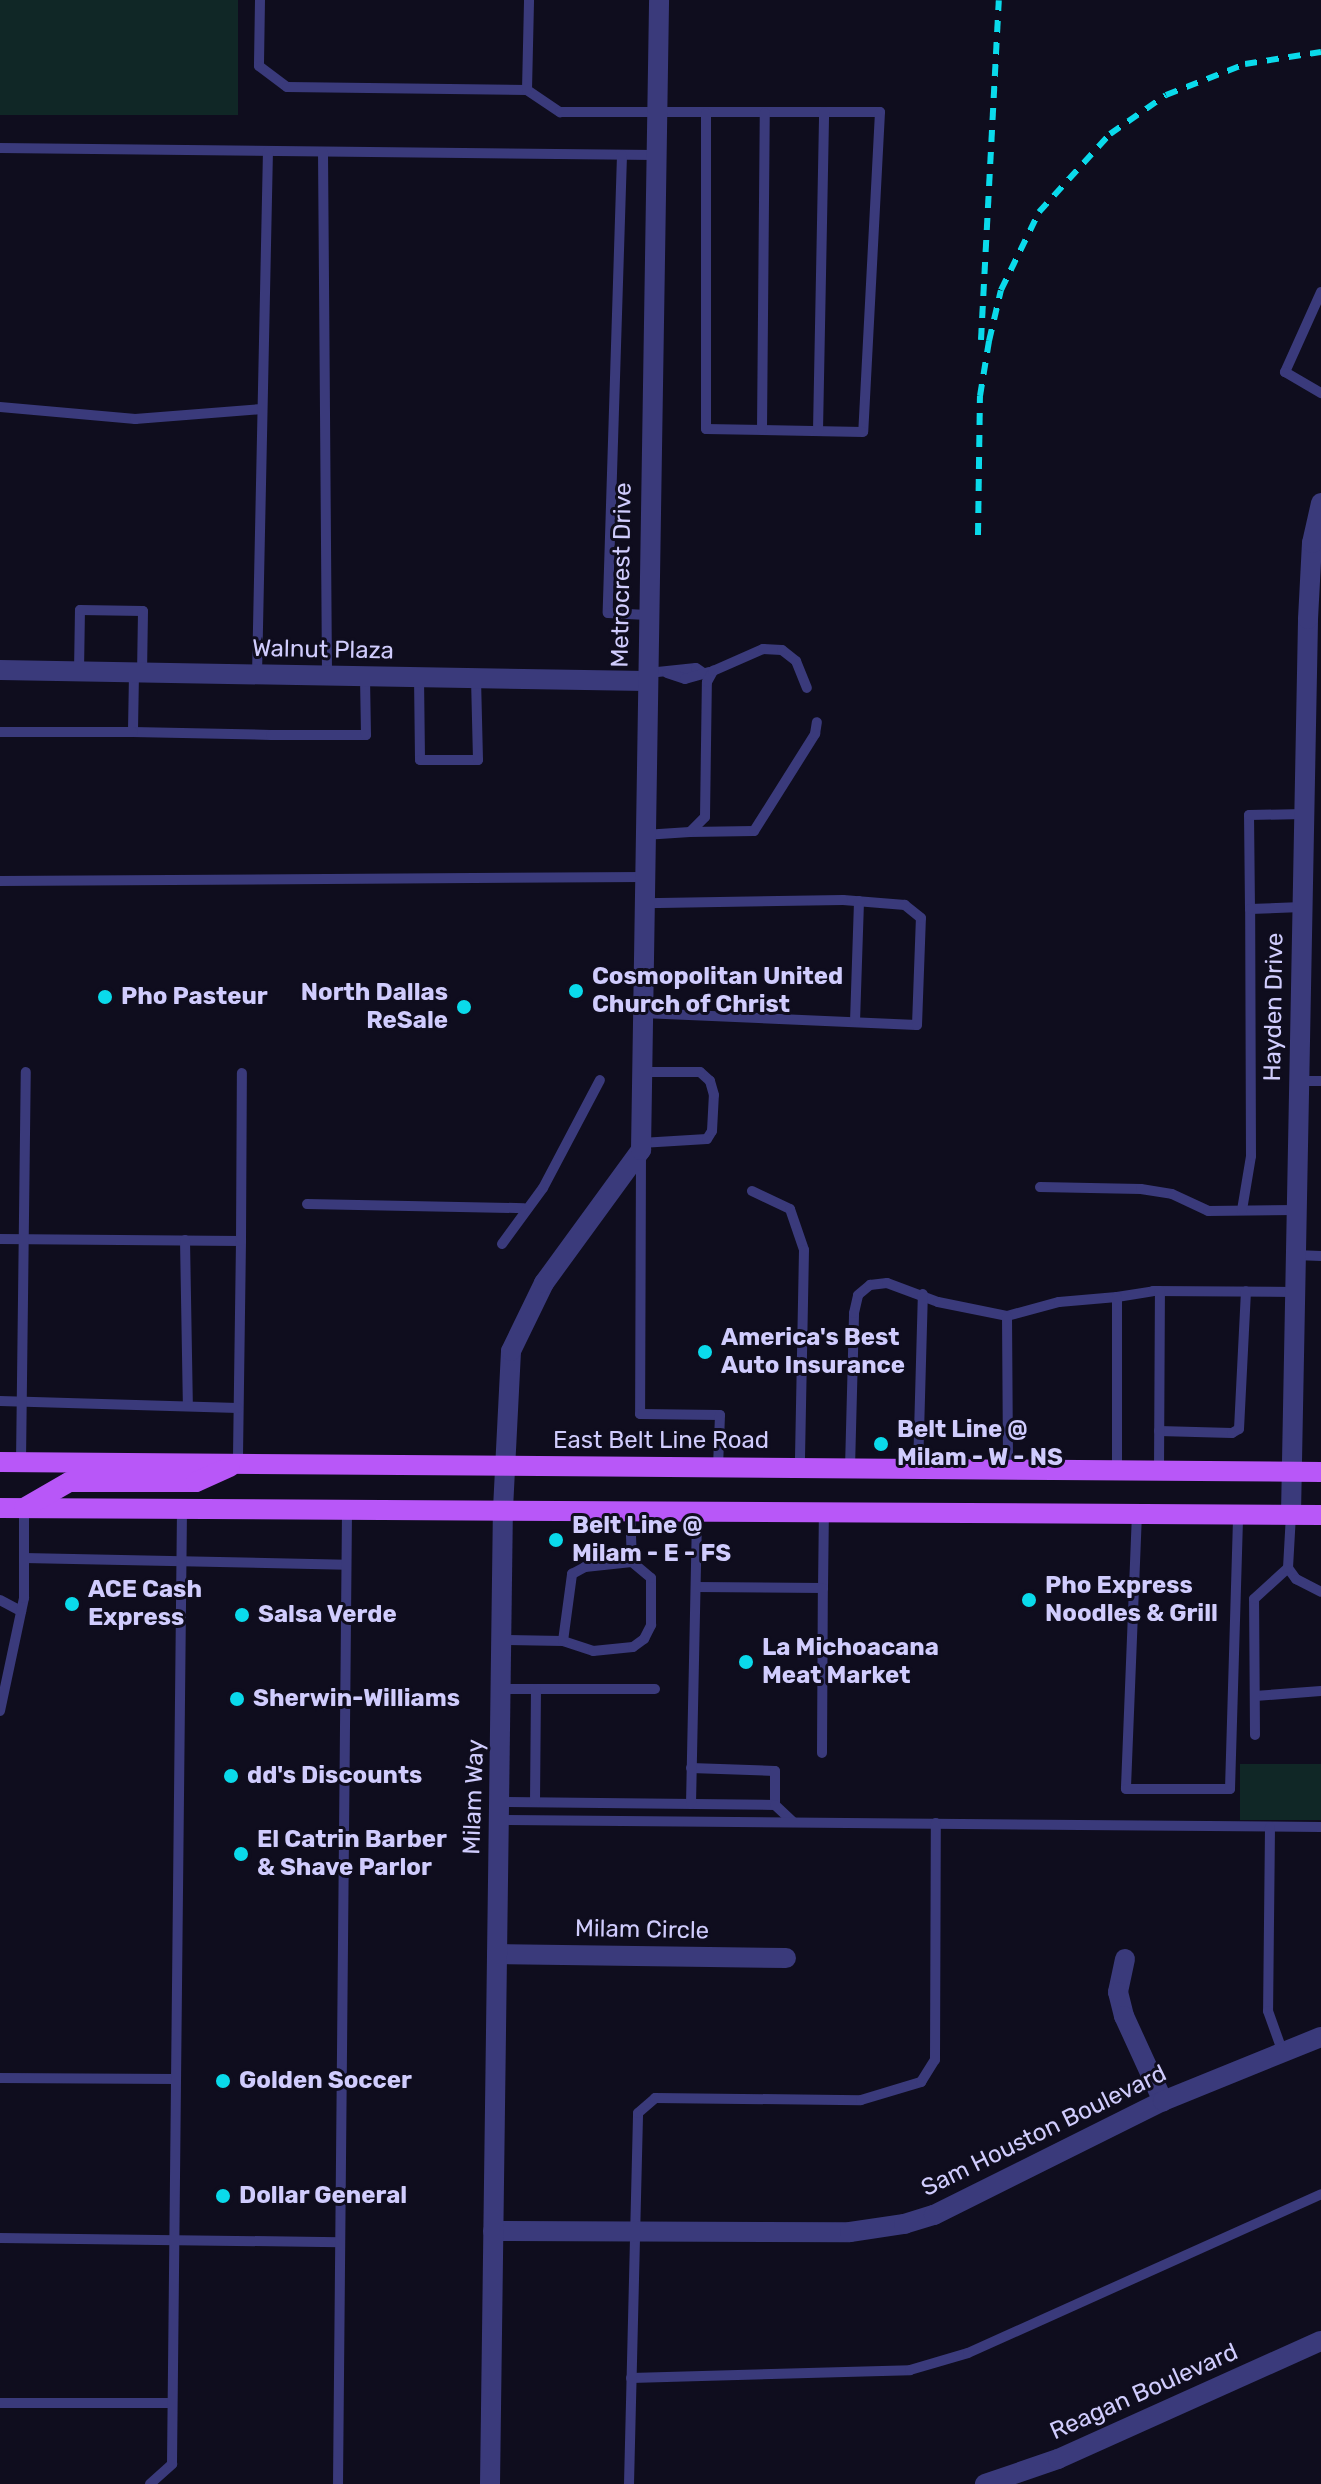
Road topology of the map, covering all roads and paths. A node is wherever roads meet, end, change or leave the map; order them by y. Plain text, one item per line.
1 (260, 0) edge
2 (529, 0) edge
3 (659, 0) edge
4 (527, 90) junction
5 (824, 112) junction
6 (656, 113) junction
7 (706, 113) junction
8 (765, 113) junction
9 (0, 148) edge
10 (268, 151) junction
11 (323, 152) junction
12 (622, 155) junction
13 (655, 155) junction
14 (1321, 292) edge
15 (1321, 393) edge
16 (0, 407) edge
17 (262, 409) junction
18 (762, 430) junction
19 (818, 431) junction
20 (1321, 503) edge
21 (647, 615) junction
22 (0, 670) edge
23 (79, 672) junction
24 (708, 672) junction
25 (138, 673) junction
26 (257, 675) junction
27 (327, 676) junction
28 (365, 676) junction
29 (653, 676) junction
30 (419, 677) junction
31 (476, 678) junction
32 (1314, 684) edge
33 (807, 688) dead end
34 (817, 722) dead end
35 (0, 732) edge
36 (133, 732) junction
37 (1304, 814) junction
38 (690, 832) junction
39 (644, 835) junction
40 (644, 877) junction
41 (0, 881) edge
42 (1312, 882) edge
43 (859, 901) junction
44 (644, 903) junction
45 (1302, 907) junction
46 (1250, 909) junction
47 (642, 1013) junction
48 (855, 1022) junction
49 (26, 1072) dead end
50 (642, 1072) junction
51 (242, 1073) dead end
52 (600, 1080) dead end
53 (1299, 1081) junction
54 (1321, 1081) edge
55 (641, 1147) junction
56 (1040, 1187) dead end
57 (752, 1191) dead end
58 (307, 1204) dead end
59 (524, 1208) junction
60 (1242, 1210) junction
61 (1296, 1210) junction
62 (0, 1239) edge
63 (24, 1239) junction
64 (185, 1240) junction
65 (241, 1241) junction
66 (502, 1244) dead end
67 (1295, 1255) junction
68 (1321, 1256) edge
69 (1160, 1291) junction
70 (1246, 1291) junction
71 (1294, 1292) junction
72 (923, 1294) junction
73 (1117, 1297) junction
74 (1007, 1316) junction
75 (0, 1401) edge
76 (22, 1403) junction
77 (188, 1406) junction
78 (238, 1408) junction
79 (1159, 1431) junction
80 (10, 1462) edge
81 (238, 1463) junction
82 (504, 1465) junction
83 (718, 1467) junction
84 (800, 1468) junction
85 (850, 1468) junction
86 (918, 1469) junction
87 (1008, 1470) junction
88 (1117, 1470) junction
89 (1159, 1471) junction
90 (1290, 1472) junction
91 (1321, 1472) edge
92 (0, 1476) edge
93 (0, 1508) edge
94 (24, 1508) junction
95 (503, 1509) junction
96 (182, 1510) junction
97 (347, 1510) junction
98 (630, 1510) junction
99 (697, 1510) junction
100 (824, 1511) junction
101 (1137, 1513) junction
102 (1238, 1514) junction
103 (1291, 1514) junction
104 (1321, 1515) edge
105 (24, 1558) junction
106 (182, 1561) junction
107 (632, 1562) junction
108 (346, 1565) junction
109 (1288, 1568) junction
110 (696, 1587) junction
111 (823, 1588) junction
112 (1321, 1592) edge
113 (0, 1600) edge
114 (21, 1611) junction
115 (503, 1640) junction
116 (563, 1641) junction
117 (503, 1689) junction
118 (536, 1689) junction
119 (655, 1689) dead end
120 (1321, 1691) edge
121 (1255, 1696) junction
122 (0, 1711) edge
123 (1255, 1735) dead end
124 (822, 1753) dead end
125 (691, 1768) junction
126 (535, 1802) junction
127 (691, 1804) junction
128 (775, 1805) junction
129 (499, 1811) junction
130 (793, 1822) junction
131 (936, 1823) junction
132 (1270, 1827) junction
133 (1321, 1827) edge
134 (497, 1954) junction
135 (786, 1958) dead end
136 (1125, 1959) dead end
137 (1321, 2037) edge
138 (1283, 2053) junction
139 (0, 2078) edge
140 (176, 2079) junction
141 (1163, 2101) junction
142 (1321, 2194) edge
143 (493, 2231) junction
144 (632, 2231) junction
145 (0, 2238) edge
146 (174, 2242) junction
147 (340, 2242) junction
148 (1321, 2341) edge
149 (631, 2378) junction
150 (0, 2403) edge
151 (172, 2403) junction
152 (150, 2484) edge
153 (338, 2484) edge
154 (490, 2484) edge
155 (629, 2484) edge
156 (985, 2484) edge

1 - 4 lane
2 - 4 lane
3 - 6 street, Metrocrest Drive
4 - 6 lane
5 - 8 lane
5 - 19 lane
5 - 19 lane
6 - 7 lane
6 - 13 street, Metrocrest Drive
7 - 8 lane
7 - 18 lane
8 - 18 lane
9 - 10 lane
10 - 11 lane
10 - 17 lane
11 - 12 lane
11 - 27 lane
12 - 13 lane
12 - 21 lane
13 - 21 street, Metrocrest Drive
14 - 15 lane
16 - 17 lane
17 - 26 lane
18 - 19 lane
20 - 32 street, Hayden Drive
21 - 29 street, Metrocrest Drive
22 - 23 street, Walnut Plaza
23 - 25 street, Walnut Plaza
23 - 25 lane
24 - 29 lane
24 - 33 lane
24 - 38 lane
25 - 26 street, Walnut Plaza
25 - 36 lane
26 - 27 street, Walnut Plaza
27 - 28 street, Walnut Plaza
28 - 30 street, Walnut Plaza
28 - 36 lane
29 - 31 street, Walnut Plaza
29 - 39 street, Metrocrest Drive
30 - 31 street, Walnut Plaza
30 - 31 lane
32 - 37 street, Hayden Drive
34 - 38 lane
35 - 36 lane
37 - 42 street, Hayden Drive
37 - 46 lane
38 - 39 lane
39 - 40 street, Metrocrest Drive
40 - 41 lane
40 - 44 street, Metrocrest Drive
42 - 45 street, Hayden Drive
43 - 44 lane
43 - 48 lane
43 - 48 lane
44 - 47 street, Metrocrest Drive
45 - 46 lane
45 - 53 street, Hayden Drive
46 - 60 lane
47 - 48 lane
47 - 50 street, Metrocrest Drive
49 - 63 lane
50 - 55 street, Metrocrest Drive
50 - 55 lane
51 - 65 lane
52 - 59 lane
53 - 54 lane
53 - 61 street, Hayden Drive
55 - 82 street, Milam Way
55 - 83 lane
56 - 60 lane
57 - 84 lane
58 - 59 lane
59 - 66 lane
60 - 61 lane
61 - 67 street, Hayden Drive
62 - 63 lane
63 - 64 lane
63 - 76 lane
64 - 65 lane
64 - 77 lane
65 - 78 lane
67 - 68 lane
67 - 71 street, Hayden Drive
69 - 70 lane
69 - 73 lane
69 - 79 lane
70 - 71 lane
70 - 79 lane
71 - 90 street, Hayden Drive
72 - 74 lane
72 - 85 lane
72 - 86 lane
73 - 74 lane
73 - 88 lane
74 - 87 lane
75 - 76 lane
76 - 77 lane
76 - 80 lane
77 - 78 lane
78 - 81 lane
79 - 89 lane
80 - 81 main road, East Belt Line Road
80 - 92 main road
81 - 82 main road, East Belt Line Road
81 - 94 main road
82 - 83 main road, East Belt Line Road
82 - 95 street, Milam Way
83 - 84 main road, East Belt Line Road
84 - 85 main road, East Belt Line Road
85 - 86 main road, East Belt Line Road
86 - 87 main road, East Belt Line Road
87 - 88 main road, East Belt Line Road
88 - 89 main road, East Belt Line Road
89 - 90 main road, East Belt Line Road
90 - 91 main road, East Belt Line Road
90 - 103 street, Hayden Drive
93 - 94 main road
94 - 96 main road
94 - 105 lane
95 - 97 main road
95 - 98 main road
95 - 115 street, Milam Way
96 - 97 main road
96 - 106 lane
97 - 108 lane
98 - 99 main road
98 - 107 lane
99 - 100 main road
99 - 110 lane
100 - 101 main road
100 - 111 lane
101 - 102 main road
101 - 102 lane
102 - 103 main road
103 - 104 main road
103 - 109 lane
105 - 106 lane
105 - 114 lane
106 - 108 lane
106 - 140 lane
107 - 116 lane
107 - 116 lane
108 - 147 lane
109 - 112 lane
109 - 121 lane
110 - 111 lane
110 - 125 lane
111 - 124 lane
113 - 114 lane
114 - 122 lane
115 - 116 lane
115 - 117 street, Milam Way
117 - 118 lane
117 - 129 street, Milam Way
118 - 119 lane
118 - 126 lane
120 - 121 lane
121 - 123 lane
125 - 127 lane
125 - 128 lane
126 - 127 lane
126 - 129 lane
127 - 128 lane
128 - 130 lane
129 - 130 lane
129 - 134 street, Milam Way
130 - 131 lane
131 - 132 lane
131 - 144 lane
132 - 133 lane
132 - 138 lane
134 - 135 street, Milam Circle
134 - 143 street, Milam Way
136 - 141 street
137 - 138 street, Sam Houston Boulevard
138 - 141 street, Sam Houston Boulevard
139 - 140 lane
140 - 146 lane
141 - 144 street, Sam Houston Boulevard
142 - 149 lane
143 - 144 street, Sam Houston Boulevard
143 - 154 street, Milam Way
144 - 149 lane
145 - 146 lane
146 - 147 lane
146 - 151 lane
147 - 153 lane
148 - 156 street, Reagan Boulevard
149 - 155 lane
150 - 151 lane
151 - 152 lane

